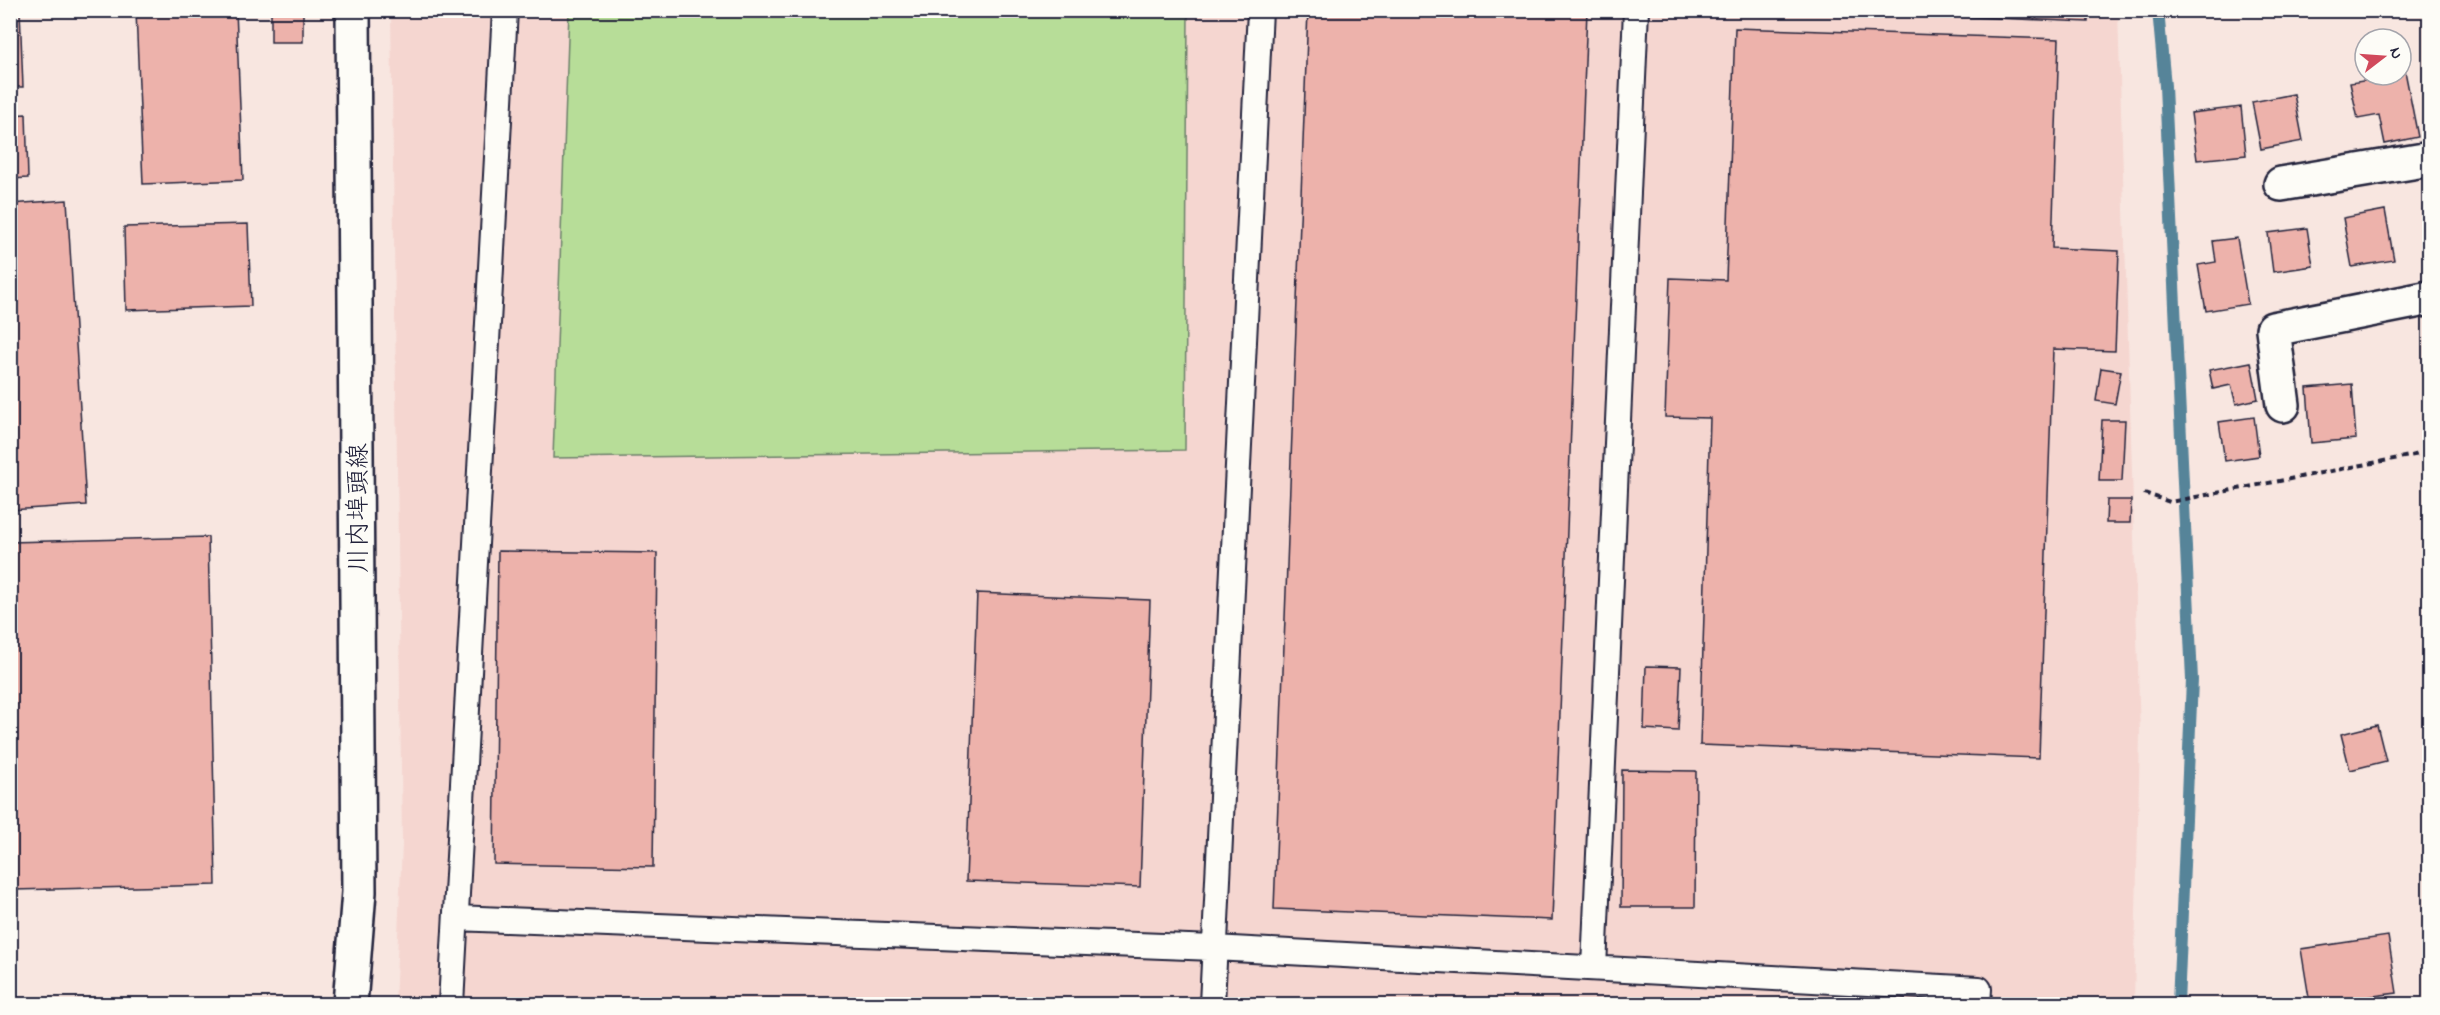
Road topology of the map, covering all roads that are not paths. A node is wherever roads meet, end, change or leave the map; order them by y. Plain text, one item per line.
1 (353, 10) edge
2 (505, 10) edge
3 (1260, 10) edge
4 (1636, 10) edge
5 (2430, 159) edge
6 (2280, 184) dead end
7 (2430, 298) edge
8 (2283, 405) dead end
9 (456, 918) junction
10 (1214, 948) junction
11 (1594, 968) junction
12 (350, 1005) edge
13 (450, 1005) edge
14 (1212, 1005) edge
15 (1978, 1005) edge

1 - 12 main road, 川内埠頭線
2 - 9 lane
3 - 10 lane
4 - 11 lane
5 - 6 main road
7 - 8 main road
9 - 10 lane
9 - 13 lane
10 - 11 lane
10 - 14 lane
11 - 15 lane

